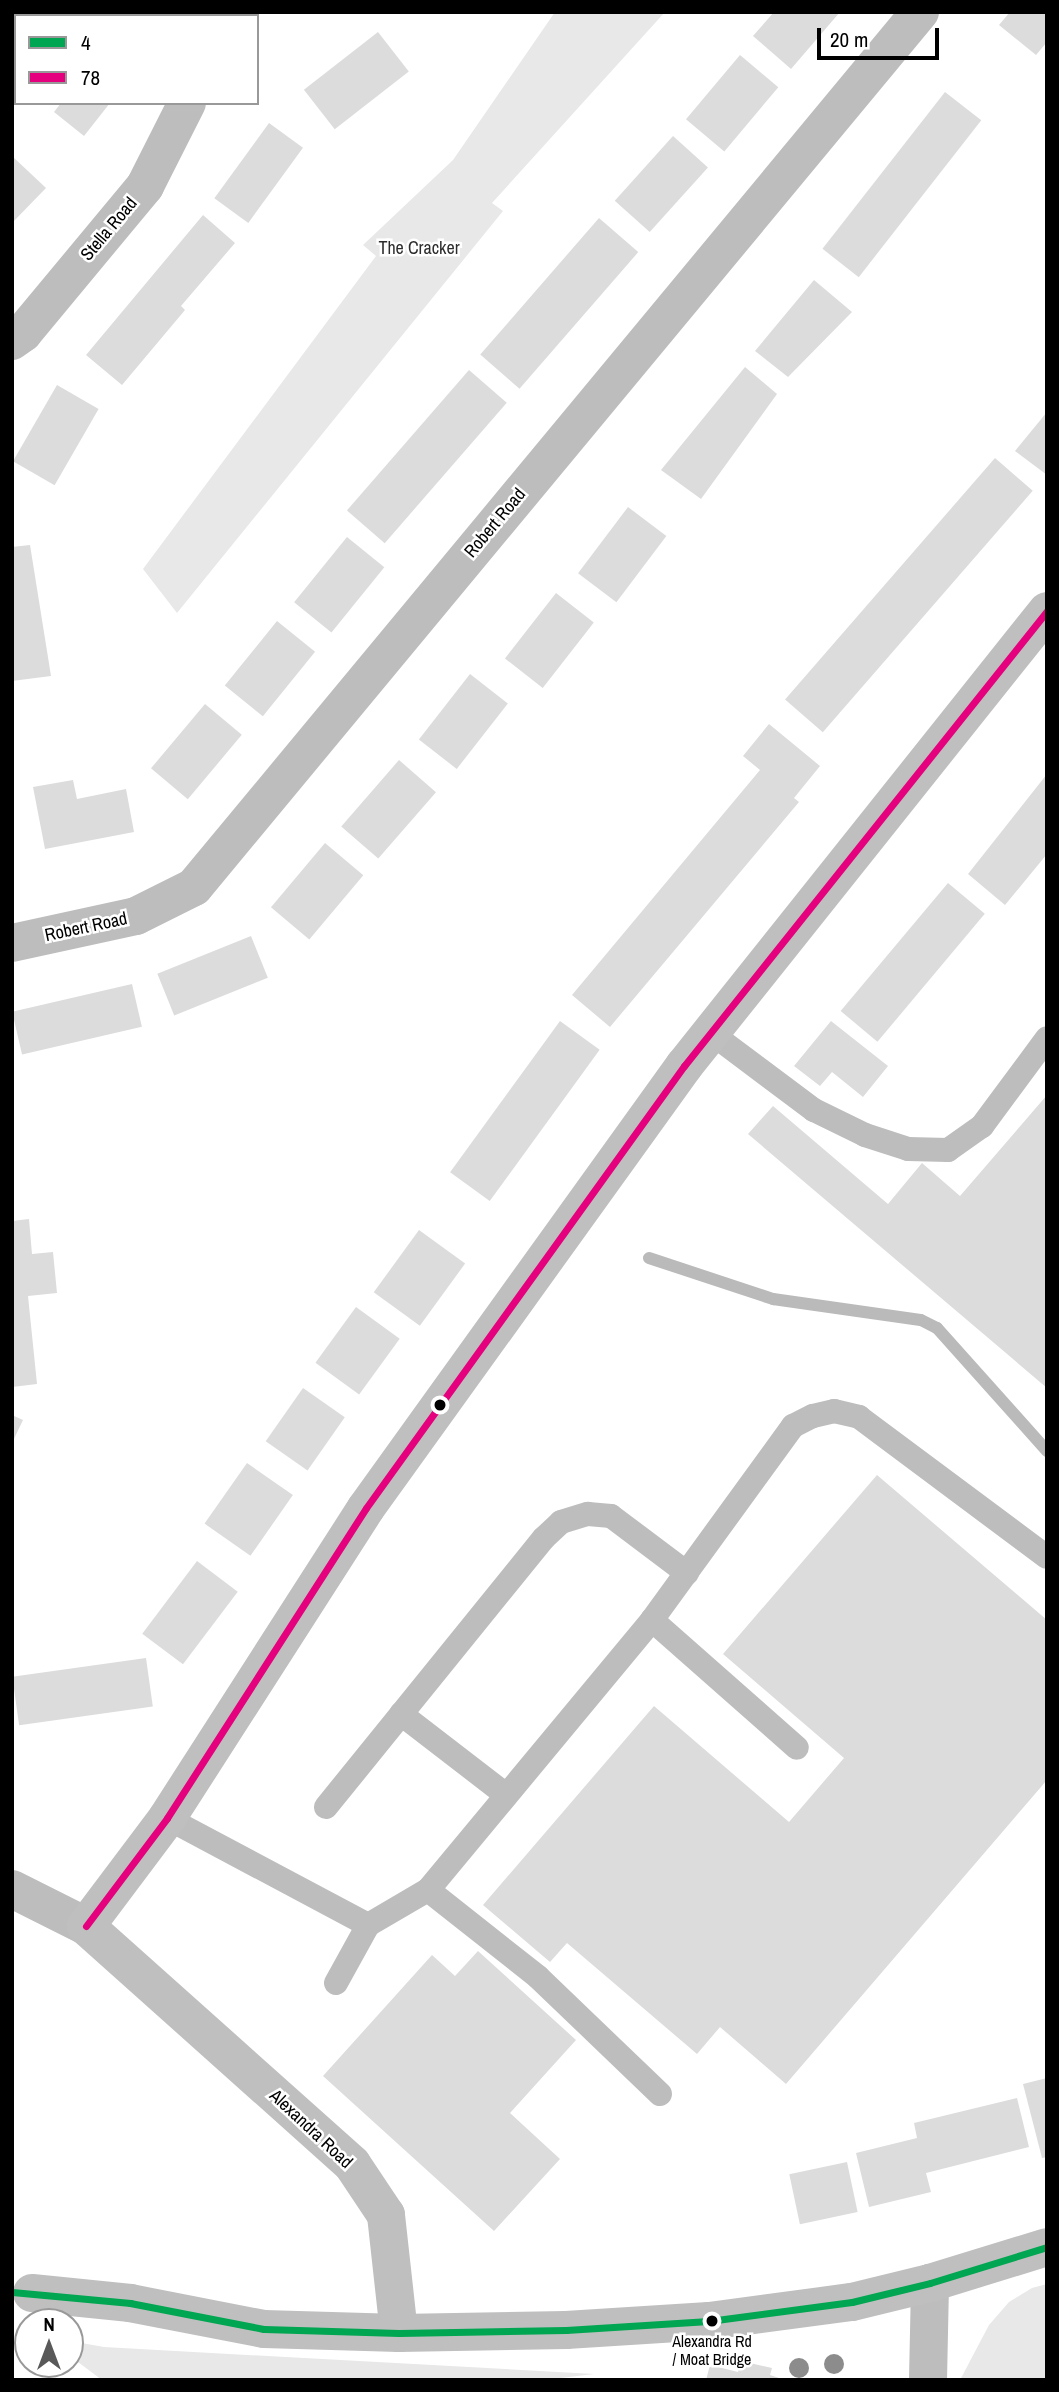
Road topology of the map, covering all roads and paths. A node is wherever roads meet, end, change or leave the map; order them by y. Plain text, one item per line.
1 (920, 12) edge
2 (186, 105) edge
3 (12, 341) edge
4 (1047, 611) edge
5 (12, 943) edge
6 (711, 1033) junction
7 (1047, 1038) edge
8 (1047, 1557) edge
9 (687, 1573) junction
10 (652, 1620) junction
11 (401, 1714) junction
12 (797, 1748) dead end
13 (506, 1796) junction
14 (326, 1807) dead end
15 (167, 1818) junction
16 (12, 1889) edge
17 (428, 1890) junction
18 (368, 1925) junction
19 (86, 1926) junction
20 (336, 1983) dead end
21 (660, 2094) dead end
22 (1047, 2247) edge
23 (930, 2283) junction
24 (32, 2293) dead end
25 (399, 2333) junction
26 (928, 2380) edge

1 - 5 street, Robert Road
2 - 3 street, Stella Road
4 - 6 street
6 - 7 lane
6 - 15 street
8 - 9 lane
9 - 10 lane
9 - 11 lane
10 - 12 lane
10 - 13 lane
11 - 13 lane
11 - 14 lane
13 - 17 lane
15 - 18 lane
15 - 19 street
16 - 19 street, Alexandra Road
17 - 18 lane
17 - 21 lane
18 - 20 lane
19 - 25 street, Alexandra Road
22 - 23 street
23 - 25 street
23 - 26 street
24 - 25 street

